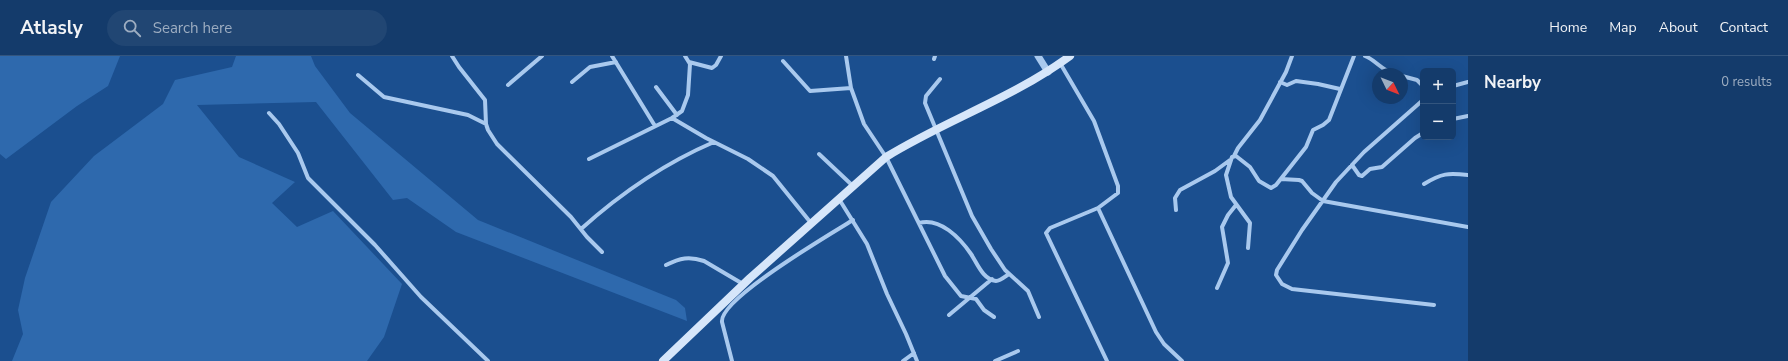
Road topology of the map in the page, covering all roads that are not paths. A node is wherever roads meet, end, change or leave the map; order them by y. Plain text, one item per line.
1 (452, 56) edge
2 (542, 56) edge
3 (612, 56) edge
4 (685, 56) edge
5 (721, 56) edge
6 (846, 56) edge
7 (1038, 56) edge
8 (1070, 56) edge
9 (1292, 56) edge
10 (1354, 56) edge
11 (1365, 56) edge
12 (783, 61) dead end
13 (616, 62) junction
14 (689, 62) junction
15 (1060, 63) junction
16 (1382, 68) edge
17 (1048, 72) junction
18 (358, 75) dead end
19 (1408, 78) edge
20 (940, 79) dead end
21 (572, 82) dead end
22 (1280, 82) junction
23 (1468, 82) edge
24 (1420, 83) edge
25 (508, 85) dead end
26 (1456, 85) edge
27 (656, 87) dead end
28 (851, 88) junction
29 (1340, 89) junction
30 (1420, 102) edge
31 (269, 113) dead end
32 (677, 115) junction
33 (1468, 116) edge
34 (672, 118) junction
35 (1456, 118) edge
36 (486, 124) junction
37 (655, 126) junction
38 (937, 130) junction
39 (1420, 135) edge
40 (714, 142) junction
41 (819, 154) dead end
42 (886, 157) junction
43 (589, 158) dead end
44 (1232, 158) junction
45 (1352, 165) junction
46 (1468, 175) edge
47 (1281, 179) junction
48 (1424, 184) dead end
49 (853, 186) junction
50 (839, 199) junction
51 (1323, 201) junction
52 (1236, 205) junction
53 (1098, 208) junction
54 (1176, 210) dead end
55 (853, 220) junction
56 (919, 223) junction
57 (811, 224) junction
58 (1468, 227) edge
59 (581, 229) junction
60 (1248, 248) dead end
61 (602, 252) dead end
62 (666, 265) dead end
63 (1009, 274) junction
64 (992, 279) junction
65 (743, 284) junction
66 (1217, 288) dead end
67 (970, 298) junction
68 (1434, 305) dead end
69 (949, 315) dead end
70 (994, 317) dead end
71 (1039, 317) dead end
72 (1018, 351) dead end
73 (914, 353) junction
74 (998, 360) edge
75 (488, 361) edge
76 (663, 361) edge
77 (732, 361) edge
78 (903, 361) edge
79 (917, 361) edge
80 (1107, 361) edge
81 (1182, 361) edge

1 - 36 street
2 - 25 street
3 - 13 street
4 - 14 street
5 - 14 street
6 - 28 street
7 - 17 street
8 - 15 main road
9 - 22 street
10 - 29 street
11 - 16 street
12 - 28 street
13 - 21 street
13 - 37 street
14 - 32 street
15 - 17 main road
15 - 53 street
17 - 38 main road
18 - 36 street
19 - 24 street
20 - 38 street
22 - 29 street
22 - 44 street
23 - 26 street
27 - 32 street
28 - 42 street
29 - 47 street
30 - 45 street
31 - 75 street
32 - 34 street
33 - 35 street
34 - 37 street
34 - 40 street
36 - 59 street
37 - 43 street
38 - 42 main road
38 - 63 street
39 - 45 street
40 - 57 street
40 - 59 street
41 - 49 street
42 - 49 main road
42 - 56 street
44 - 47 street
44 - 52 street
44 - 54 street
45 - 51 street
46 - 48 street
47 - 51 street
49 - 50 main road
50 - 55 street
50 - 57 main road
51 - 58 street
51 - 68 street
52 - 60 street
52 - 66 street
53 - 80 street
53 - 81 street
55 - 73 street
55 - 77 street
56 - 64 street
56 - 67 street
57 - 65 main road
59 - 61 street
62 - 65 street
63 - 64 street
63 - 71 street
64 - 67 street
65 - 76 main road
67 - 69 street
67 - 70 street
72 - 74 street
73 - 78 street
73 - 79 street

